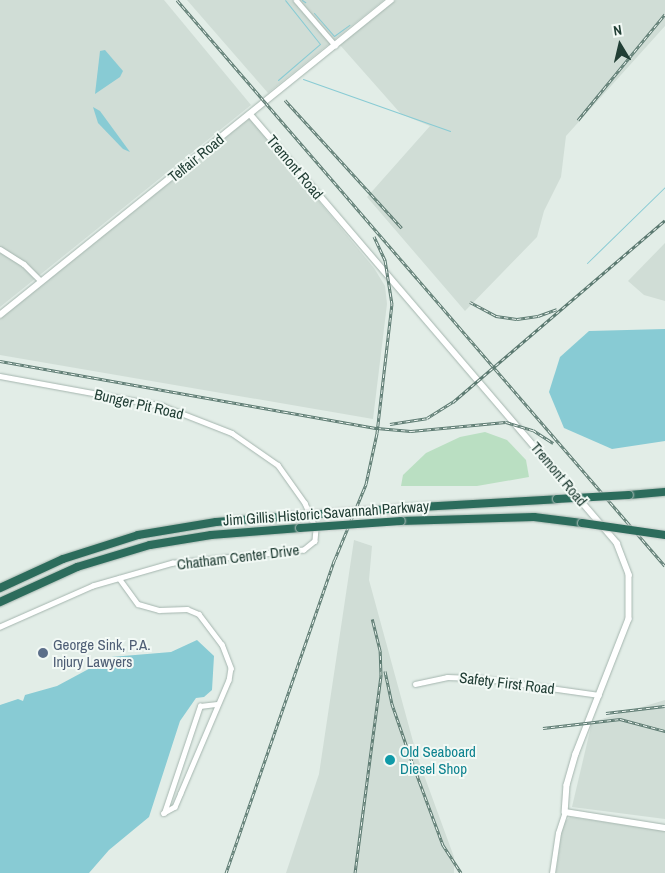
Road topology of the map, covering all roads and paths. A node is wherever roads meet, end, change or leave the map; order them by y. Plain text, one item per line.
1 (296, 0) edge
2 (391, 0) edge
3 (335, 45) junction
4 (250, 114) junction
5 (0, 249) edge
6 (41, 281) junction
7 (0, 315) edge
8 (0, 376) edge
9 (665, 492) edge
10 (306, 503) joint
11 (665, 534) edge
12 (119, 578) junction
13 (0, 588) edge
14 (0, 602) edge
15 (0, 627) edge
16 (414, 684) dead end
17 (599, 695) junction
18 (217, 704) junction
19 (565, 812) junction
20 (665, 828) edge
21 (552, 873) edge

1 - 3 street
2 - 3 street, Telfair Road
3 - 4 street, Telfair Road
4 - 6 street, Telfair Road
4 - 17 street, Tremont Road
5 - 6 street
6 - 7 street, Telfair Road
8 - 10 street, Bunger Pit Road
9 - 13 highway, Jim Gillis Historic Savannah Parkway, bridge
10 - 12 street, Chatham Center Drive
11 - 14 highway, Jim Gillis Historic Savannah Parkway, bridge
12 - 15 street, Chatham Center Drive
12 - 18 street
16 - 17 street, Safety First Road
17 - 19 street, Tremont Road
18 - 18 street
19 - 20 street
19 - 21 street

